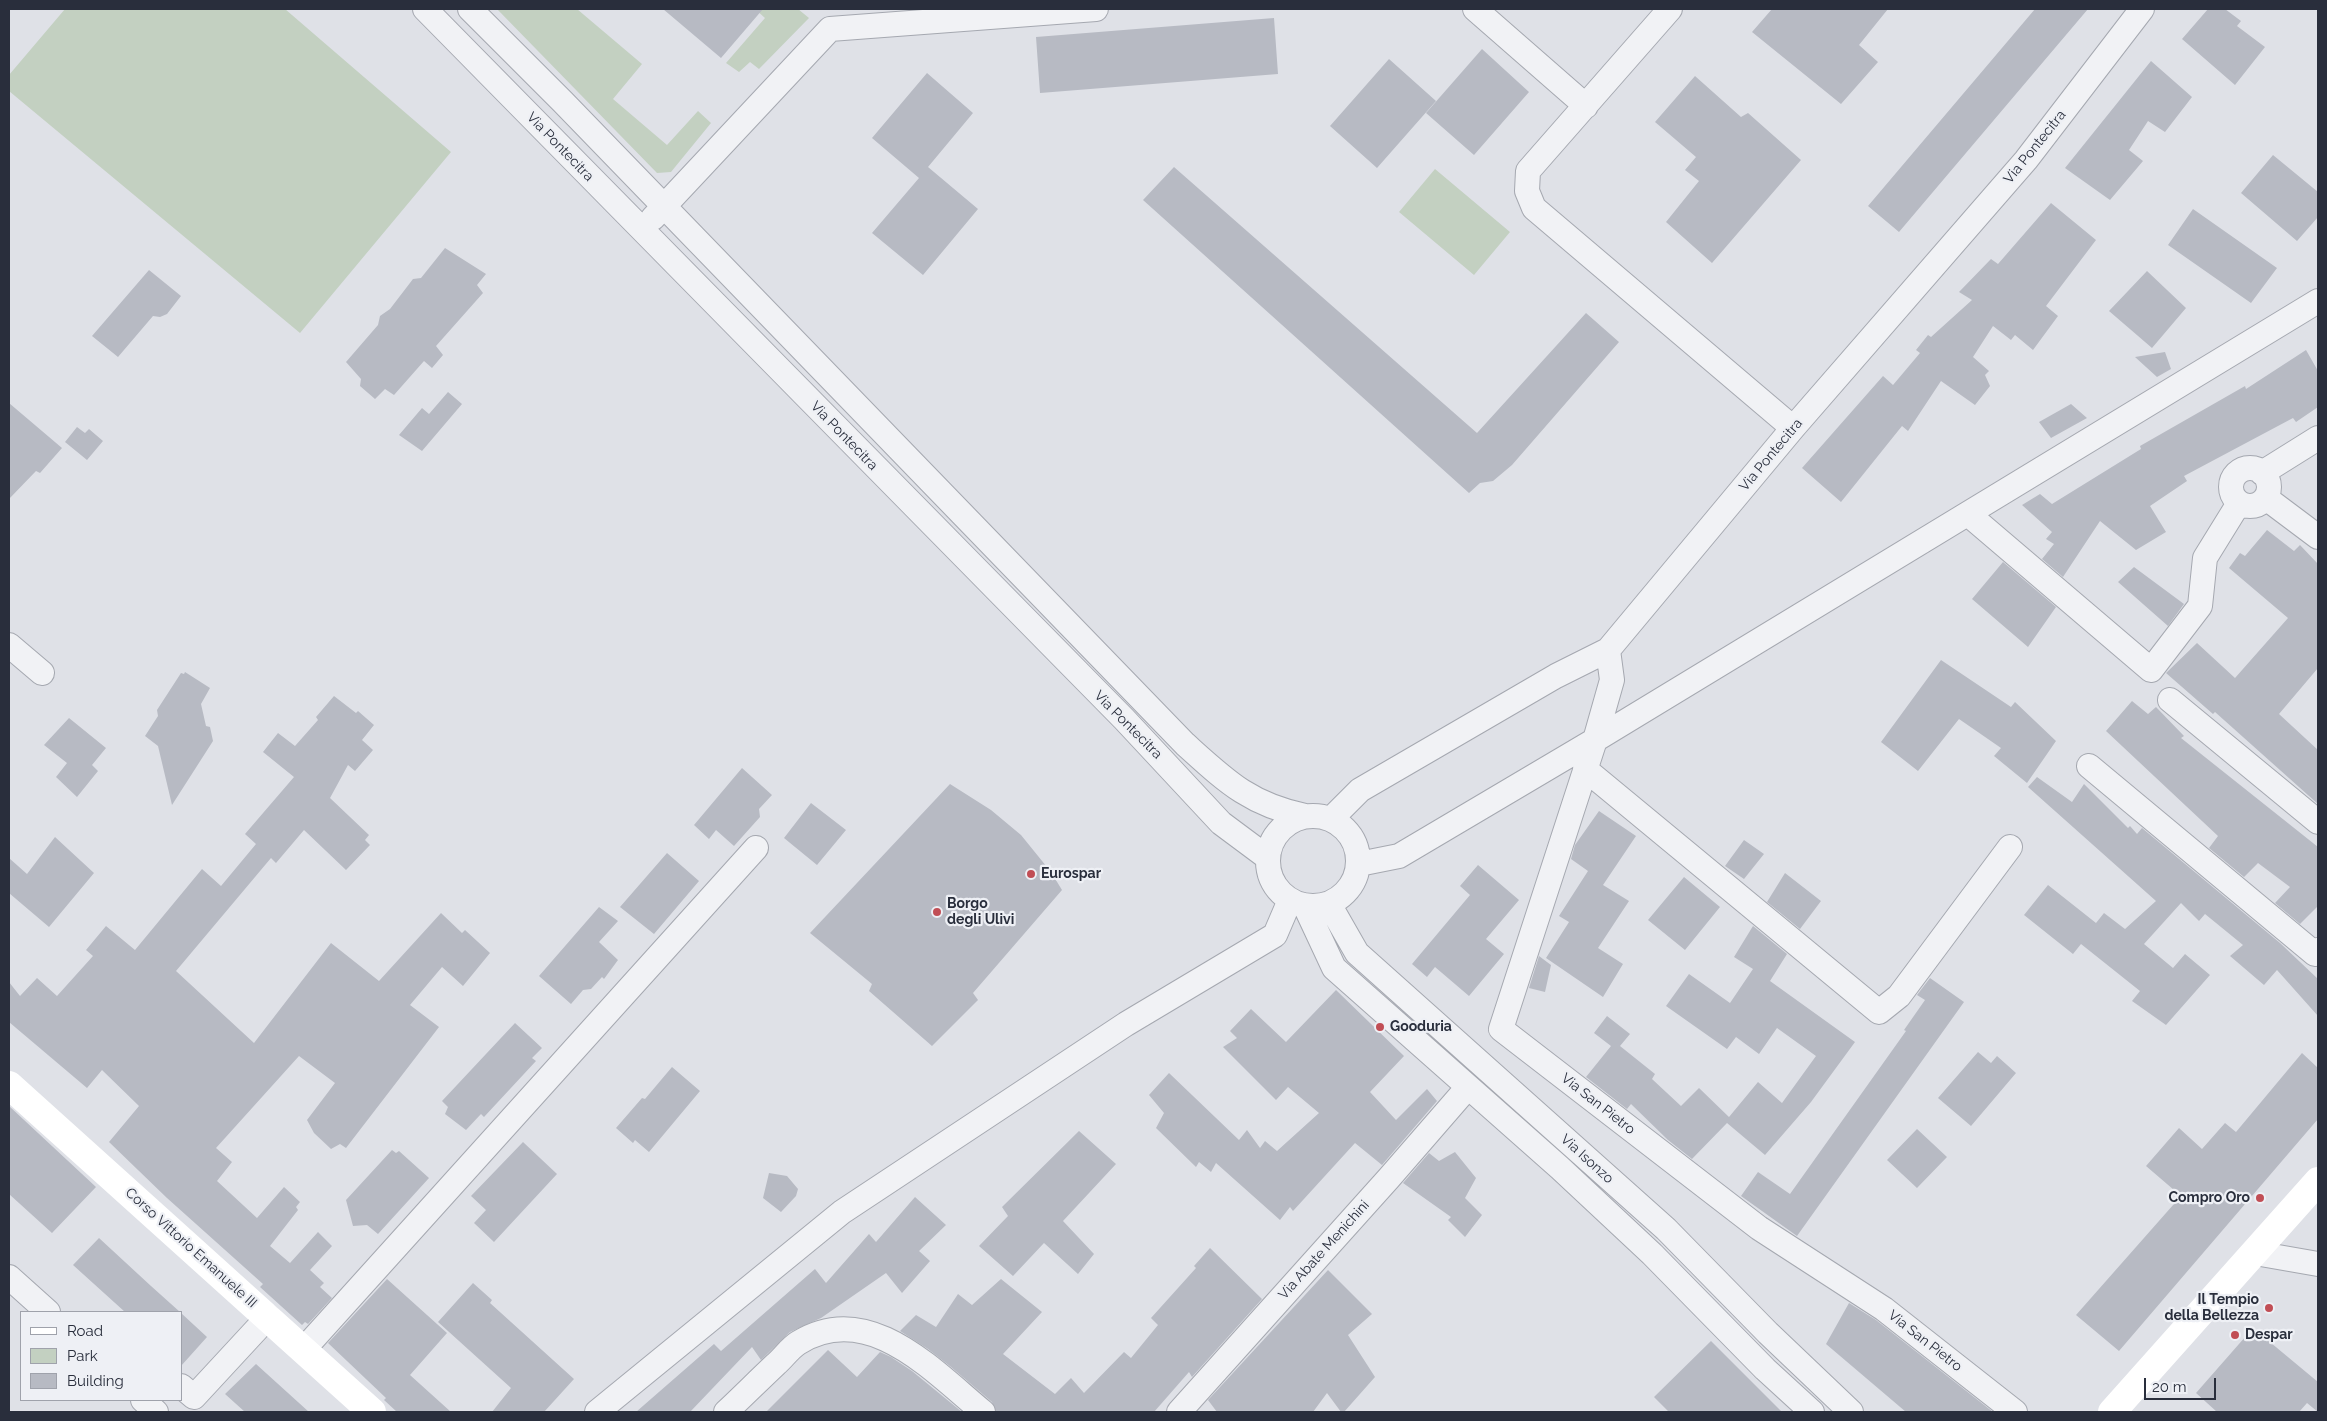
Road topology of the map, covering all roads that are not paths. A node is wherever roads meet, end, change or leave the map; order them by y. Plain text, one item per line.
1 (425, 9) edge
2 (470, 9) edge
3 (1096, 9) edge
4 (1475, 9) edge
5 (1670, 9) edge
6 (2142, 9) edge
7 (1586, 106) junction
8 (664, 206) junction
9 (642, 230) junction
10 (2318, 301) edge
11 (1793, 428) junction
12 (2318, 438) edge
13 (2262, 473) junction
14 (2266, 498) junction
15 (2239, 503) junction
16 (1968, 514) junction
17 (2318, 538) edge
18 (9, 645) edge
19 (1608, 650) junction
20 (42, 673) dead end
21 (2170, 700) dead end
22 (1595, 740) junction
23 (2089, 766) dead end
24 (1585, 770) junction
25 (1305, 816) junction
26 (1331, 819) junction
27 (2318, 822) edge
28 (2010, 847) dead end
29 (756, 848) dead end
30 (1268, 858) junction
31 (1359, 864) junction
32 (1298, 903) junction
33 (1329, 904) junction
34 (2318, 950) edge
35 (9, 1085) edge
36 (1468, 1087) junction
37 (2318, 1181) edge
38 (2255, 1253) junction
39 (2318, 1264) edge
40 (9, 1276) edge
41 (47, 1311) edge
42 (268, 1317) junction
43 (304, 1349) junction
44 (182, 1387) edge
45 (143, 1401) edge
46 (166, 1401) edge
47 (155, 1412) edge
48 (372, 1412) edge
49 (597, 1412) edge
50 (726, 1412) edge
51 (983, 1412) edge
52 (1179, 1412) edge
53 (1812, 1412) edge
54 (1851, 1412) edge
55 (2015, 1412) edge
56 (2112, 1412) edge

1 - 9 street, Via Pontecitra
2 - 8 street, Via Pontecitra
3 - 8 street
4 - 7 street
5 - 7 street
6 - 11 street, Via Pontecitra
7 - 11 street
8 - 9 street
8 - 25 street, Via Pontecitra
9 - 30 street, Via Pontecitra
10 - 16 street
11 - 19 street, Via Pontecitra
12 - 13 street
13 - 14 street
13 - 15 street
14 - 15 street
14 - 17 street
15 - 16 street
16 - 22 street
18 - 20 street
19 - 22 street, Via San Pietro
19 - 26 street, Via Pontecitra
21 - 27 street
22 - 24 street, Via San Pietro
22 - 31 street
23 - 34 street
24 - 28 street
24 - 55 street, Via San Pietro
25 - 26 street
25 - 30 street
26 - 31 street
29 - 43 street
30 - 32 street
31 - 33 street
32 - 33 street
32 - 36 street, Via Isonzo
32 - 49 street
33 - 54 street, Via Isonzo
35 - 42 street, Corso Vittorio Emanuele III
36 - 52 street, Via Abate Menichini
36 - 53 street, Via Isonzo
37 - 38 street
38 - 39 street
38 - 56 street
40 - 41 street
42 - 43 street, Corso Vittorio Emanuele III
42 - 44 street
43 - 48 street, Corso Vittorio Emanuele III
45 - 47 street
46 - 47 street
50 - 51 street

